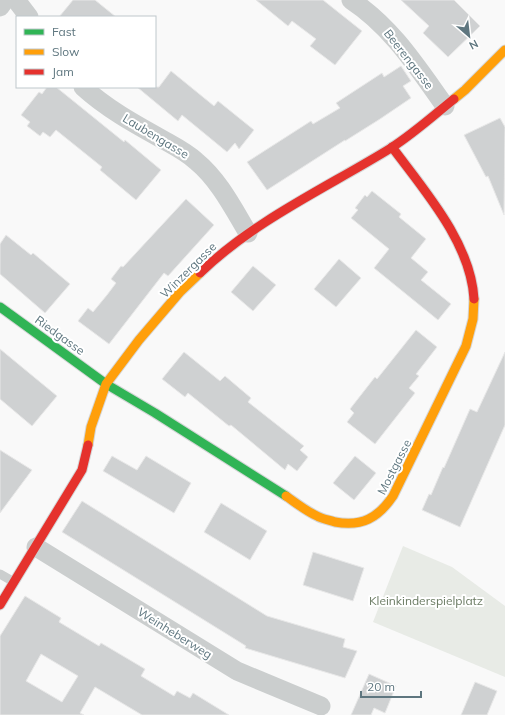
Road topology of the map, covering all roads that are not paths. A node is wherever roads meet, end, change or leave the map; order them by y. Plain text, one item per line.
1 (6, 0) edge
2 (16, 0) edge
3 (351, 0) edge
4 (0, 7) edge
5 (28, 16) edge
6 (505, 50) edge
7 (84, 88) edge
8 (445, 106) junction
9 (392, 147) junction
10 (248, 233) junction
11 (0, 307) edge
12 (106, 384) junction
13 (36, 547) junction
14 (0, 574) edge
15 (14, 582) junction
16 (0, 605) edge
17 (321, 706) dead end

1 - 4 street
2 - 5 street
3 - 8 street, Beerengasse
6 - 8 street, Winzergasse
7 - 10 street, Laubengasse
8 - 9 street, Winzergasse
9 - 10 street, Winzergasse
9 - 12 street, Mostgasse
10 - 12 street, Winzergasse
11 - 12 street, Riedgasse
12 - 13 street, Winzergasse
13 - 15 street, Winzergasse
13 - 17 street, Weinheberweg
14 - 15 lane
15 - 16 street, Winzergasse

